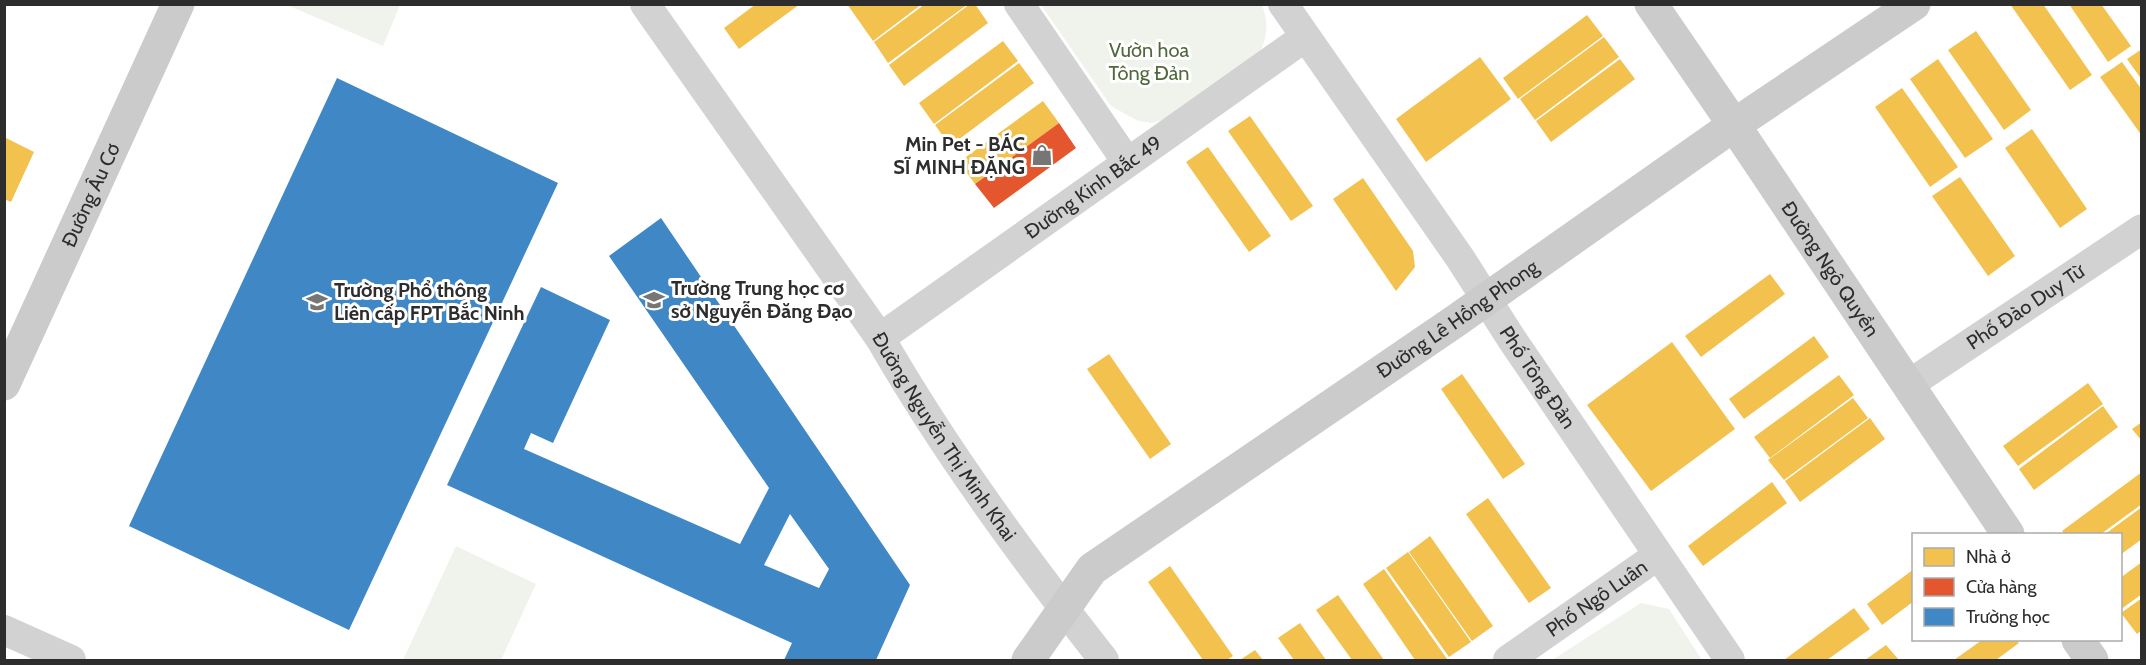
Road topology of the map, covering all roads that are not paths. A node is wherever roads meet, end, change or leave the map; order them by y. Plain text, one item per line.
1 (178, 4) edge
2 (645, 4) edge
3 (1019, 4) edge
4 (1282, 4) edge
5 (1650, 4) edge
6 (1914, 4) edge
7 (1305, 37) junction
8 (1734, 125) junction
9 (1127, 162) junction
10 (2142, 229) edge
11 (1486, 299) junction
12 (880, 338) junction
13 (4, 384) edge
14 (1908, 385) junction
15 (2007, 533) edge
16 (1657, 556) junction
17 (1063, 608) junction
18 (4, 630) edge
19 (2079, 641) edge
20 (71, 660) edge
21 (1028, 660) edge
22 (1104, 660) edge
23 (1508, 660) edge
24 (1730, 660) edge
25 (2092, 660) edge

1 - 13 street, Đường Âu Cơ
2 - 12 street, Đường Nguyễn Thị Minh Khai
3 - 9 street
4 - 7 street, Phố Tông Đản
5 - 8 street, Đường Ngô Quyền
6 - 8 street, Đường Lê Hồng Phong
7 - 9 street, Đường Kinh Bắc 49
7 - 11 street, Phố Tông Đản
8 - 11 street, Đường Lê Hồng Phong
8 - 14 street, Đường Ngô Quyền
9 - 12 street, Đường Kinh Bắc 49
10 - 14 street, Phố Đào Duy Từ
11 - 16 street, Phố Tông Đản
11 - 17 street, Đường Lê Hồng Phong
12 - 17 street, Đường Nguyễn Thị Minh Khai
14 - 15 street, Đường Ngô Quyền
16 - 23 street, Phố Ngô Luân
16 - 24 street, Phố Tông Đản
17 - 21 street, Đường Lê Hồng Phong
17 - 22 street, Đường Nguyễn Thị Minh Khai
18 - 20 street
19 - 25 street

